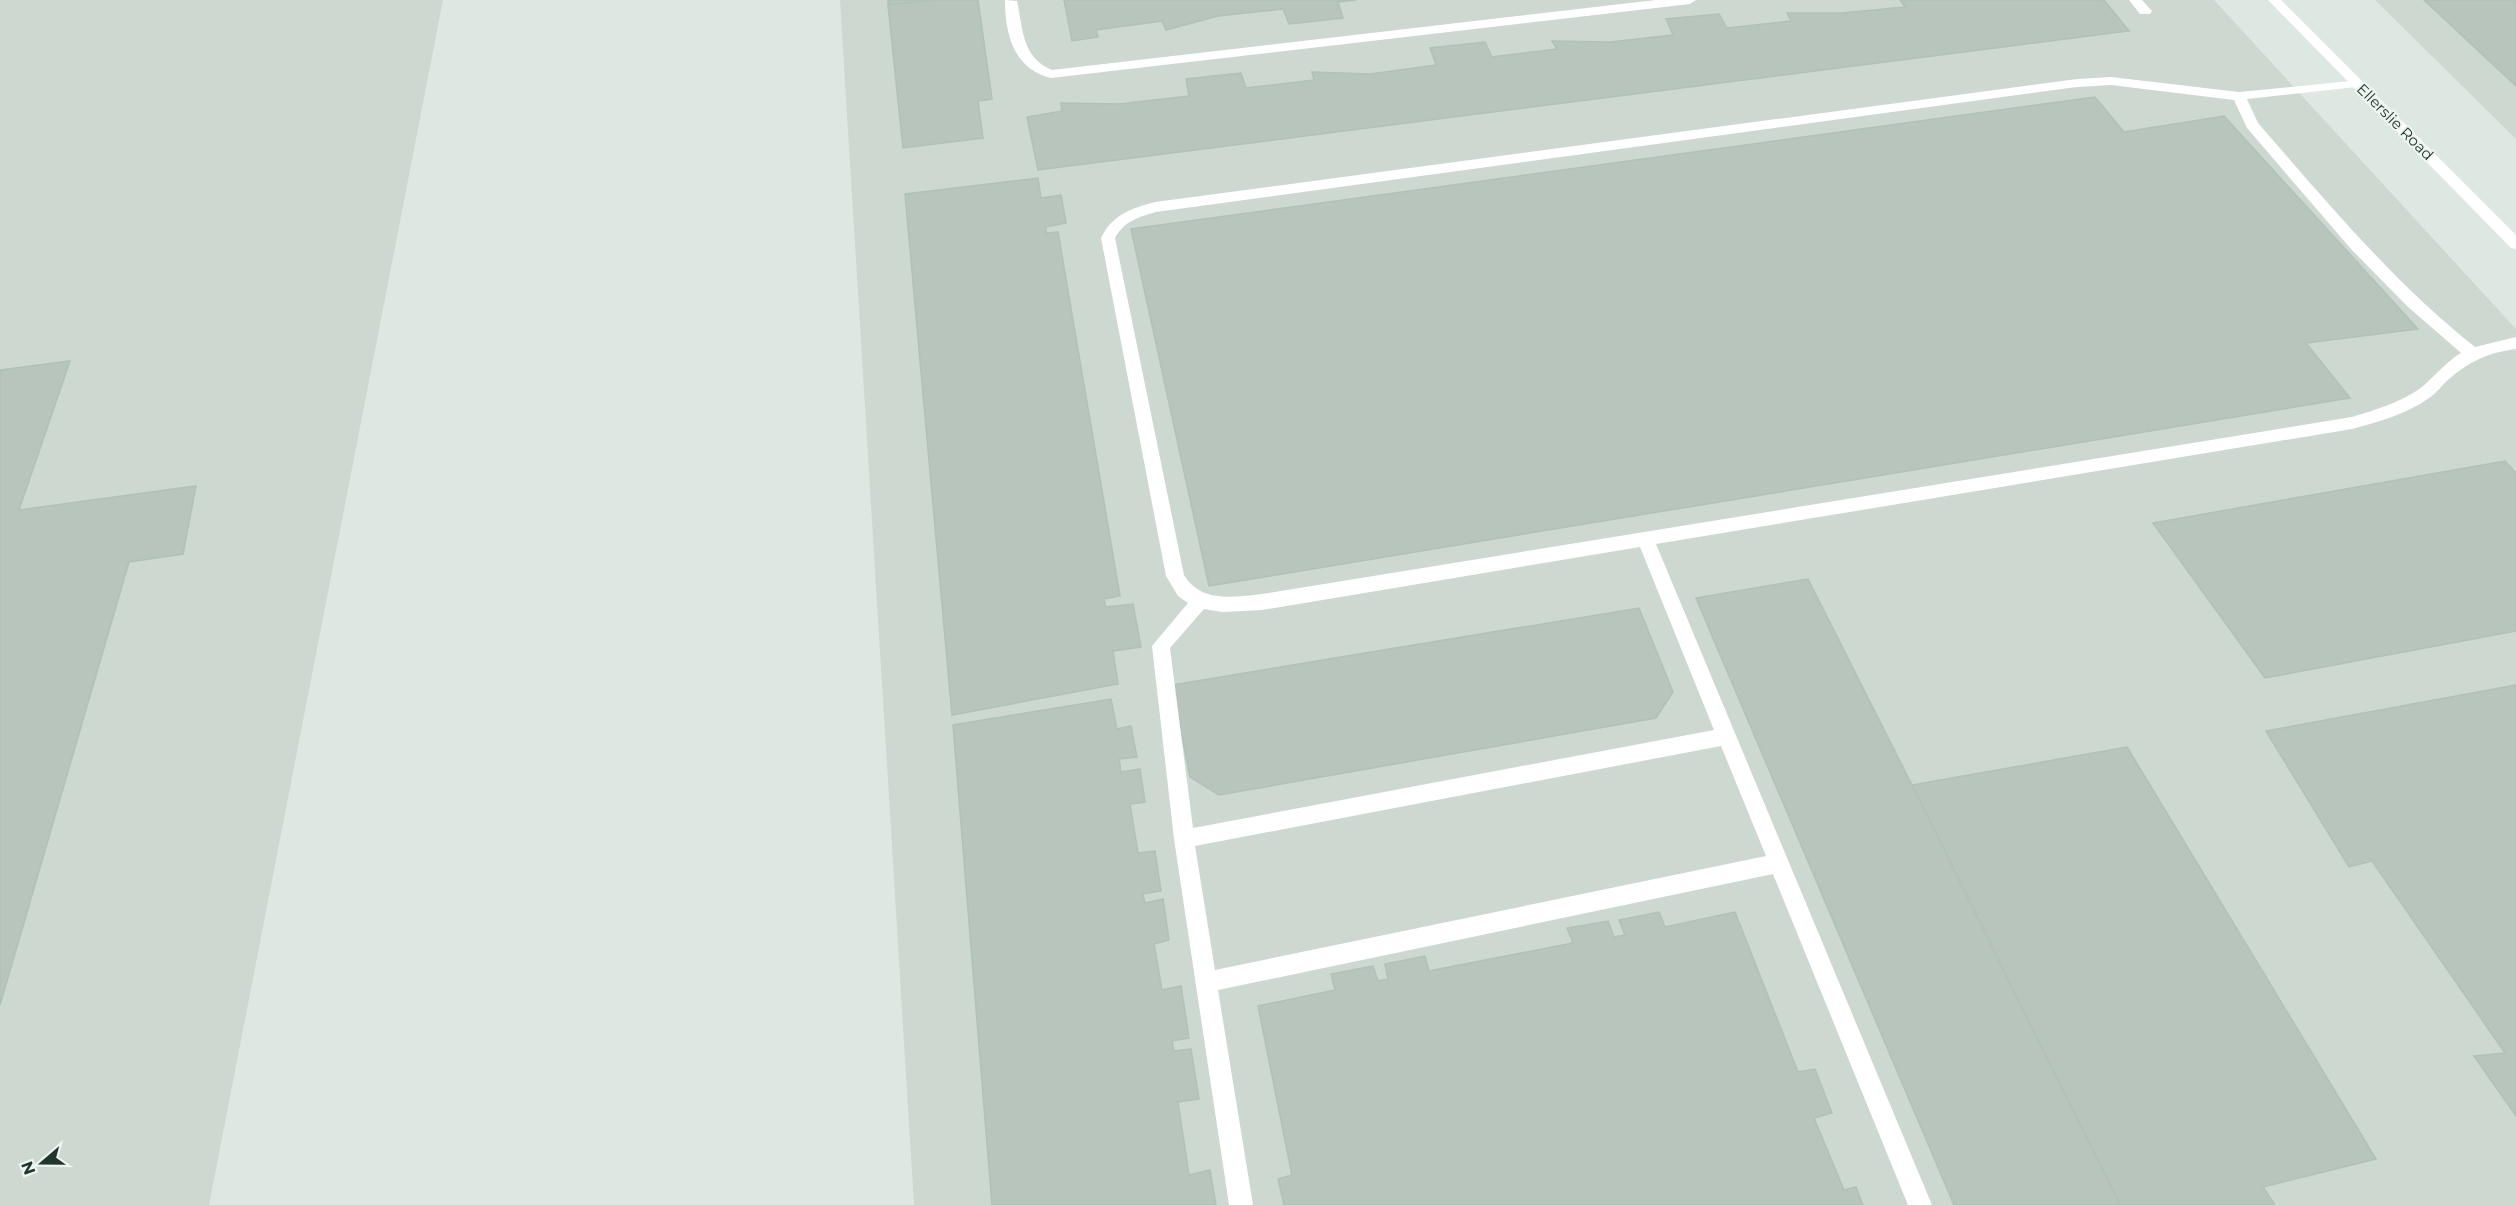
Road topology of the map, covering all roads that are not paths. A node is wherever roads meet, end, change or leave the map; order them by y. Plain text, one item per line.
1 (1690, 0) edge
2 (2135, 0) edge
3 (2274, 0) edge
4 (1011, 1) edge
5 (2145, 10) dead end
6 (2356, 83) junction
7 (2239, 96) junction
8 (2516, 244) edge
9 (2516, 343) edge
10 (2472, 353) junction
11 (1645, 539) junction
12 (1201, 600) junction
13 (1726, 736) junction
14 (1184, 839) junction
15 (1779, 863) junction
16 (1206, 982) junction
17 (1241, 1205) edge
18 (1920, 1205) edge

1 - 4 street
2 - 5 street
3 - 6 street, Ellerslie Road
6 - 7 street
6 - 8 street, Ellerslie Road
7 - 10 street
7 - 12 street
9 - 10 street
10 - 11 street
11 - 12 street
11 - 13 street
12 - 14 street
13 - 14 street
13 - 15 street
14 - 16 street
15 - 16 street
15 - 18 street
16 - 17 street

